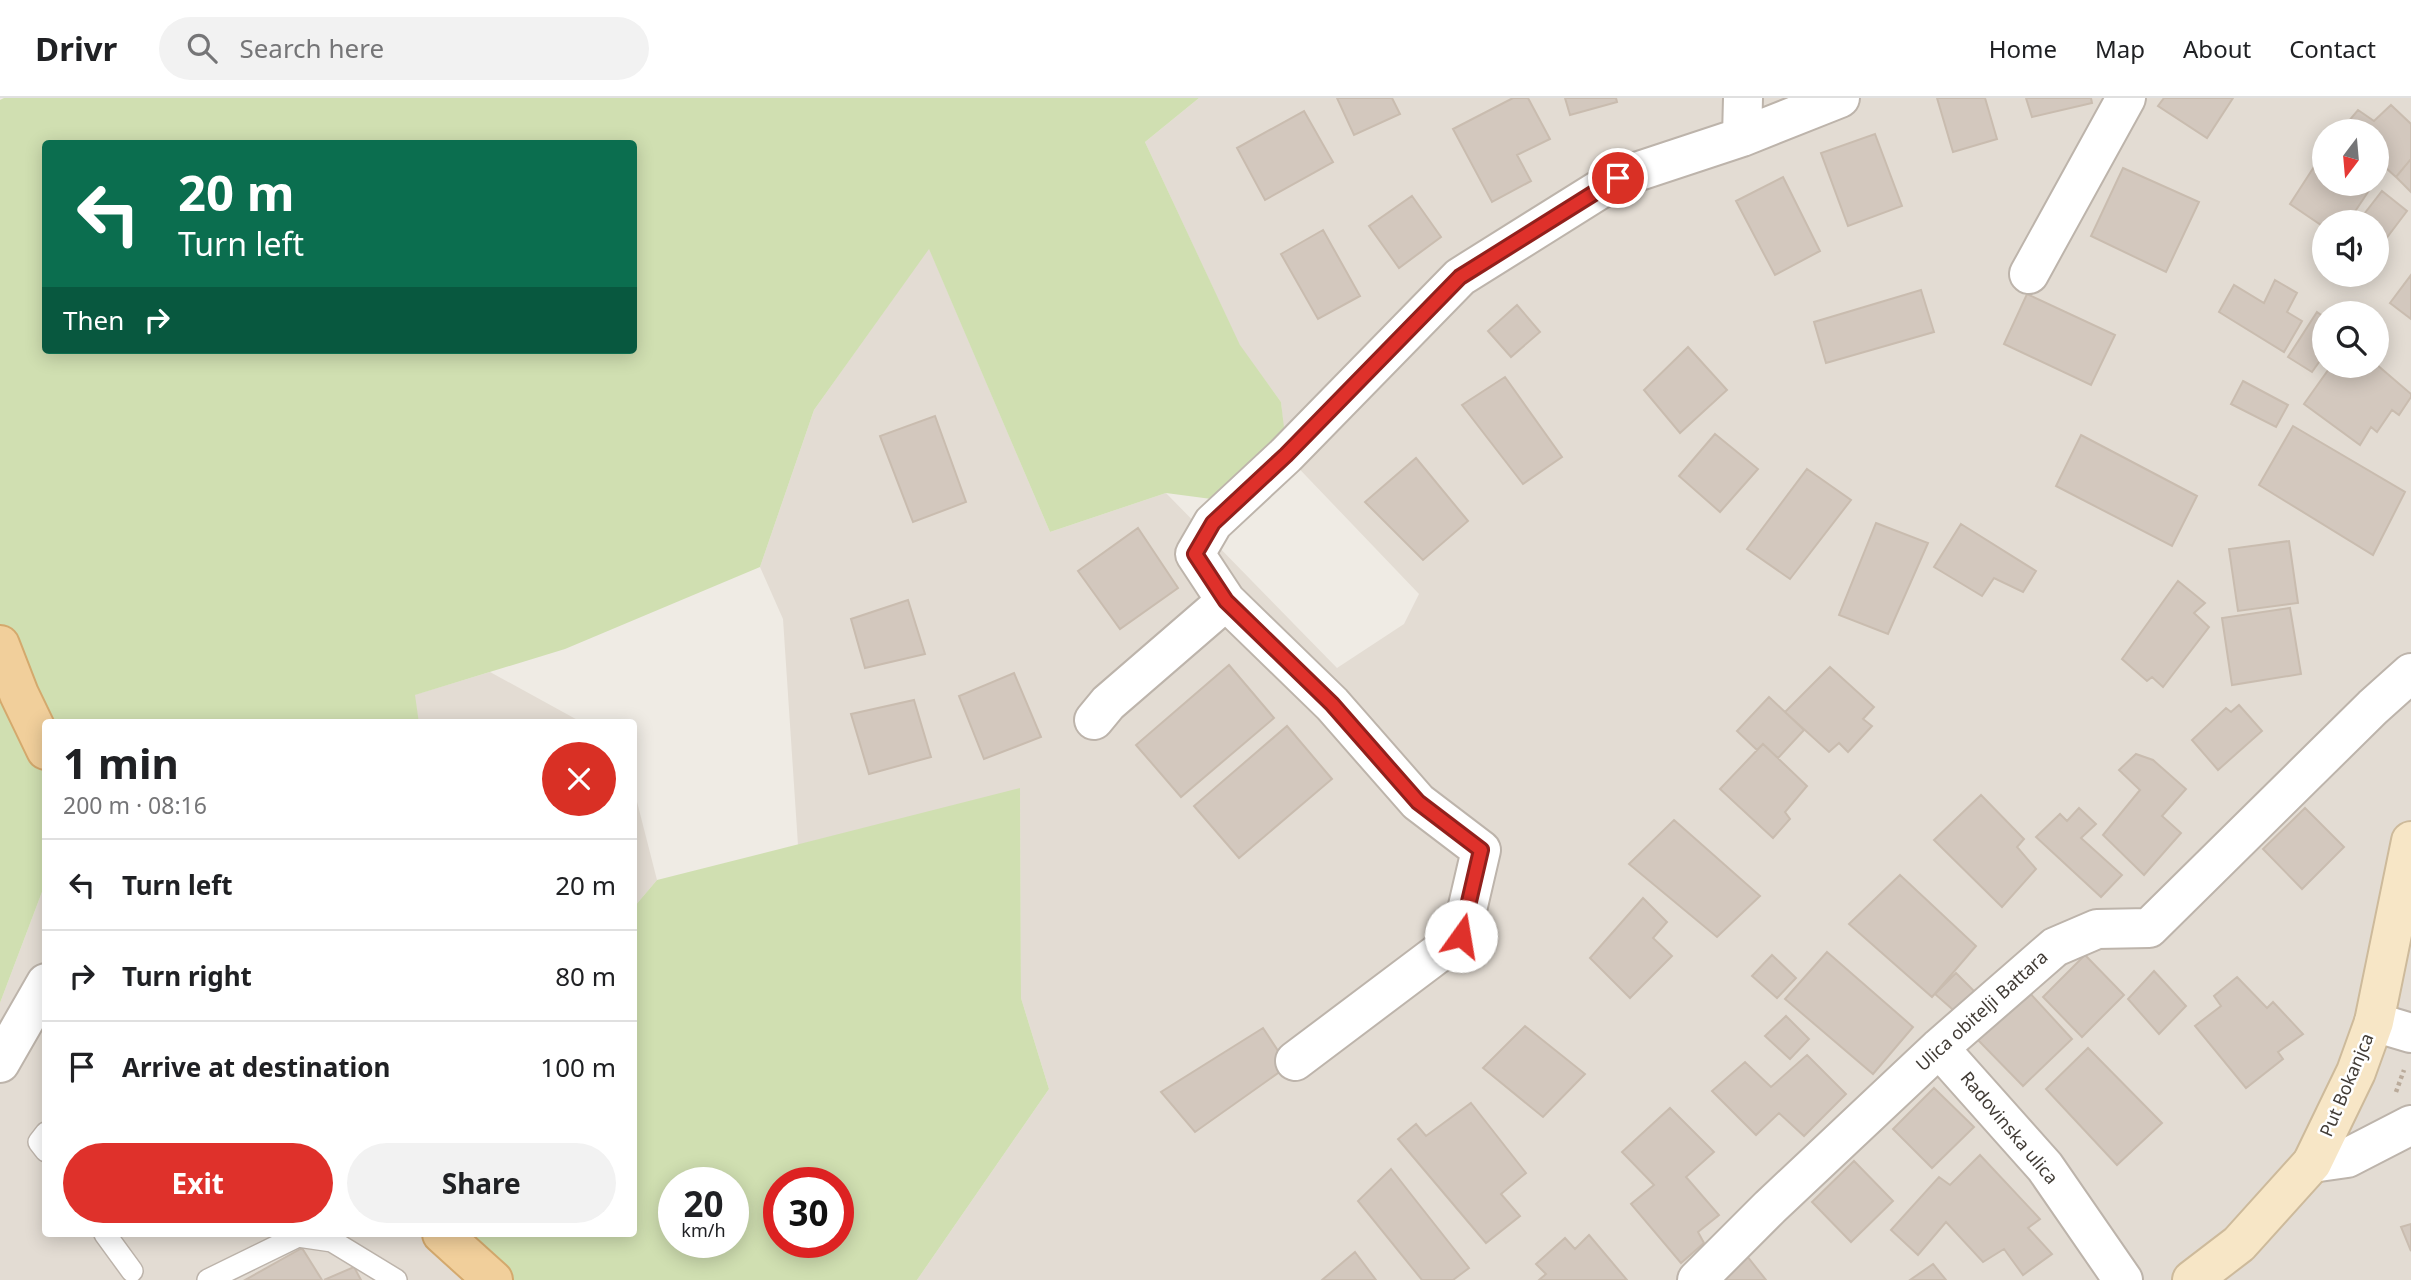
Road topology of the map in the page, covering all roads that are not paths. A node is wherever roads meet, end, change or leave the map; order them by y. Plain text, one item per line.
1 (1743, 98) edge
2 (1840, 98) edge
3 (2126, 98) edge
4 (1742, 137) junction
5 (2029, 274) dead end
6 (1226, 601) junction
7 (0, 645) edge
8 (2411, 673) edge
9 (1094, 720) dead end
10 (42, 742) edge
11 (2411, 841) edge
12 (42, 990) edge
13 (2374, 1021) junction
14 (2411, 1033) edge
15 (1940, 1048) junction
16 (1295, 1061) dead end
17 (0, 1063) edge
18 (2411, 1125) edge
19 (2312, 1163) junction
20 (107, 1237) edge
21 (445, 1237) edge
22 (351, 1242) edge
23 (132, 1271) dead end
24 (208, 1280) edge
25 (396, 1280) edge
26 (493, 1280) edge
27 (1697, 1280) edge
28 (2123, 1280) edge
29 (2192, 1280) edge

1 - 4 street
2 - 4 street
3 - 5 street
4 - 6 street
6 - 9 street
6 - 16 street
7 - 10 main road
8 - 15 street, Ulica obitelji Battara
11 - 13 main road, Put Bokanjca
12 - 17 street
13 - 14 street
13 - 19 main road, Put Bokanjca
15 - 27 street, Ulica obitelji Battara
15 - 28 street, Radovinska ulica
18 - 19 street
19 - 29 main road, Put Bokanjca
20 - 23 lane
21 - 26 main road
22 - 24 lane
22 - 25 lane

